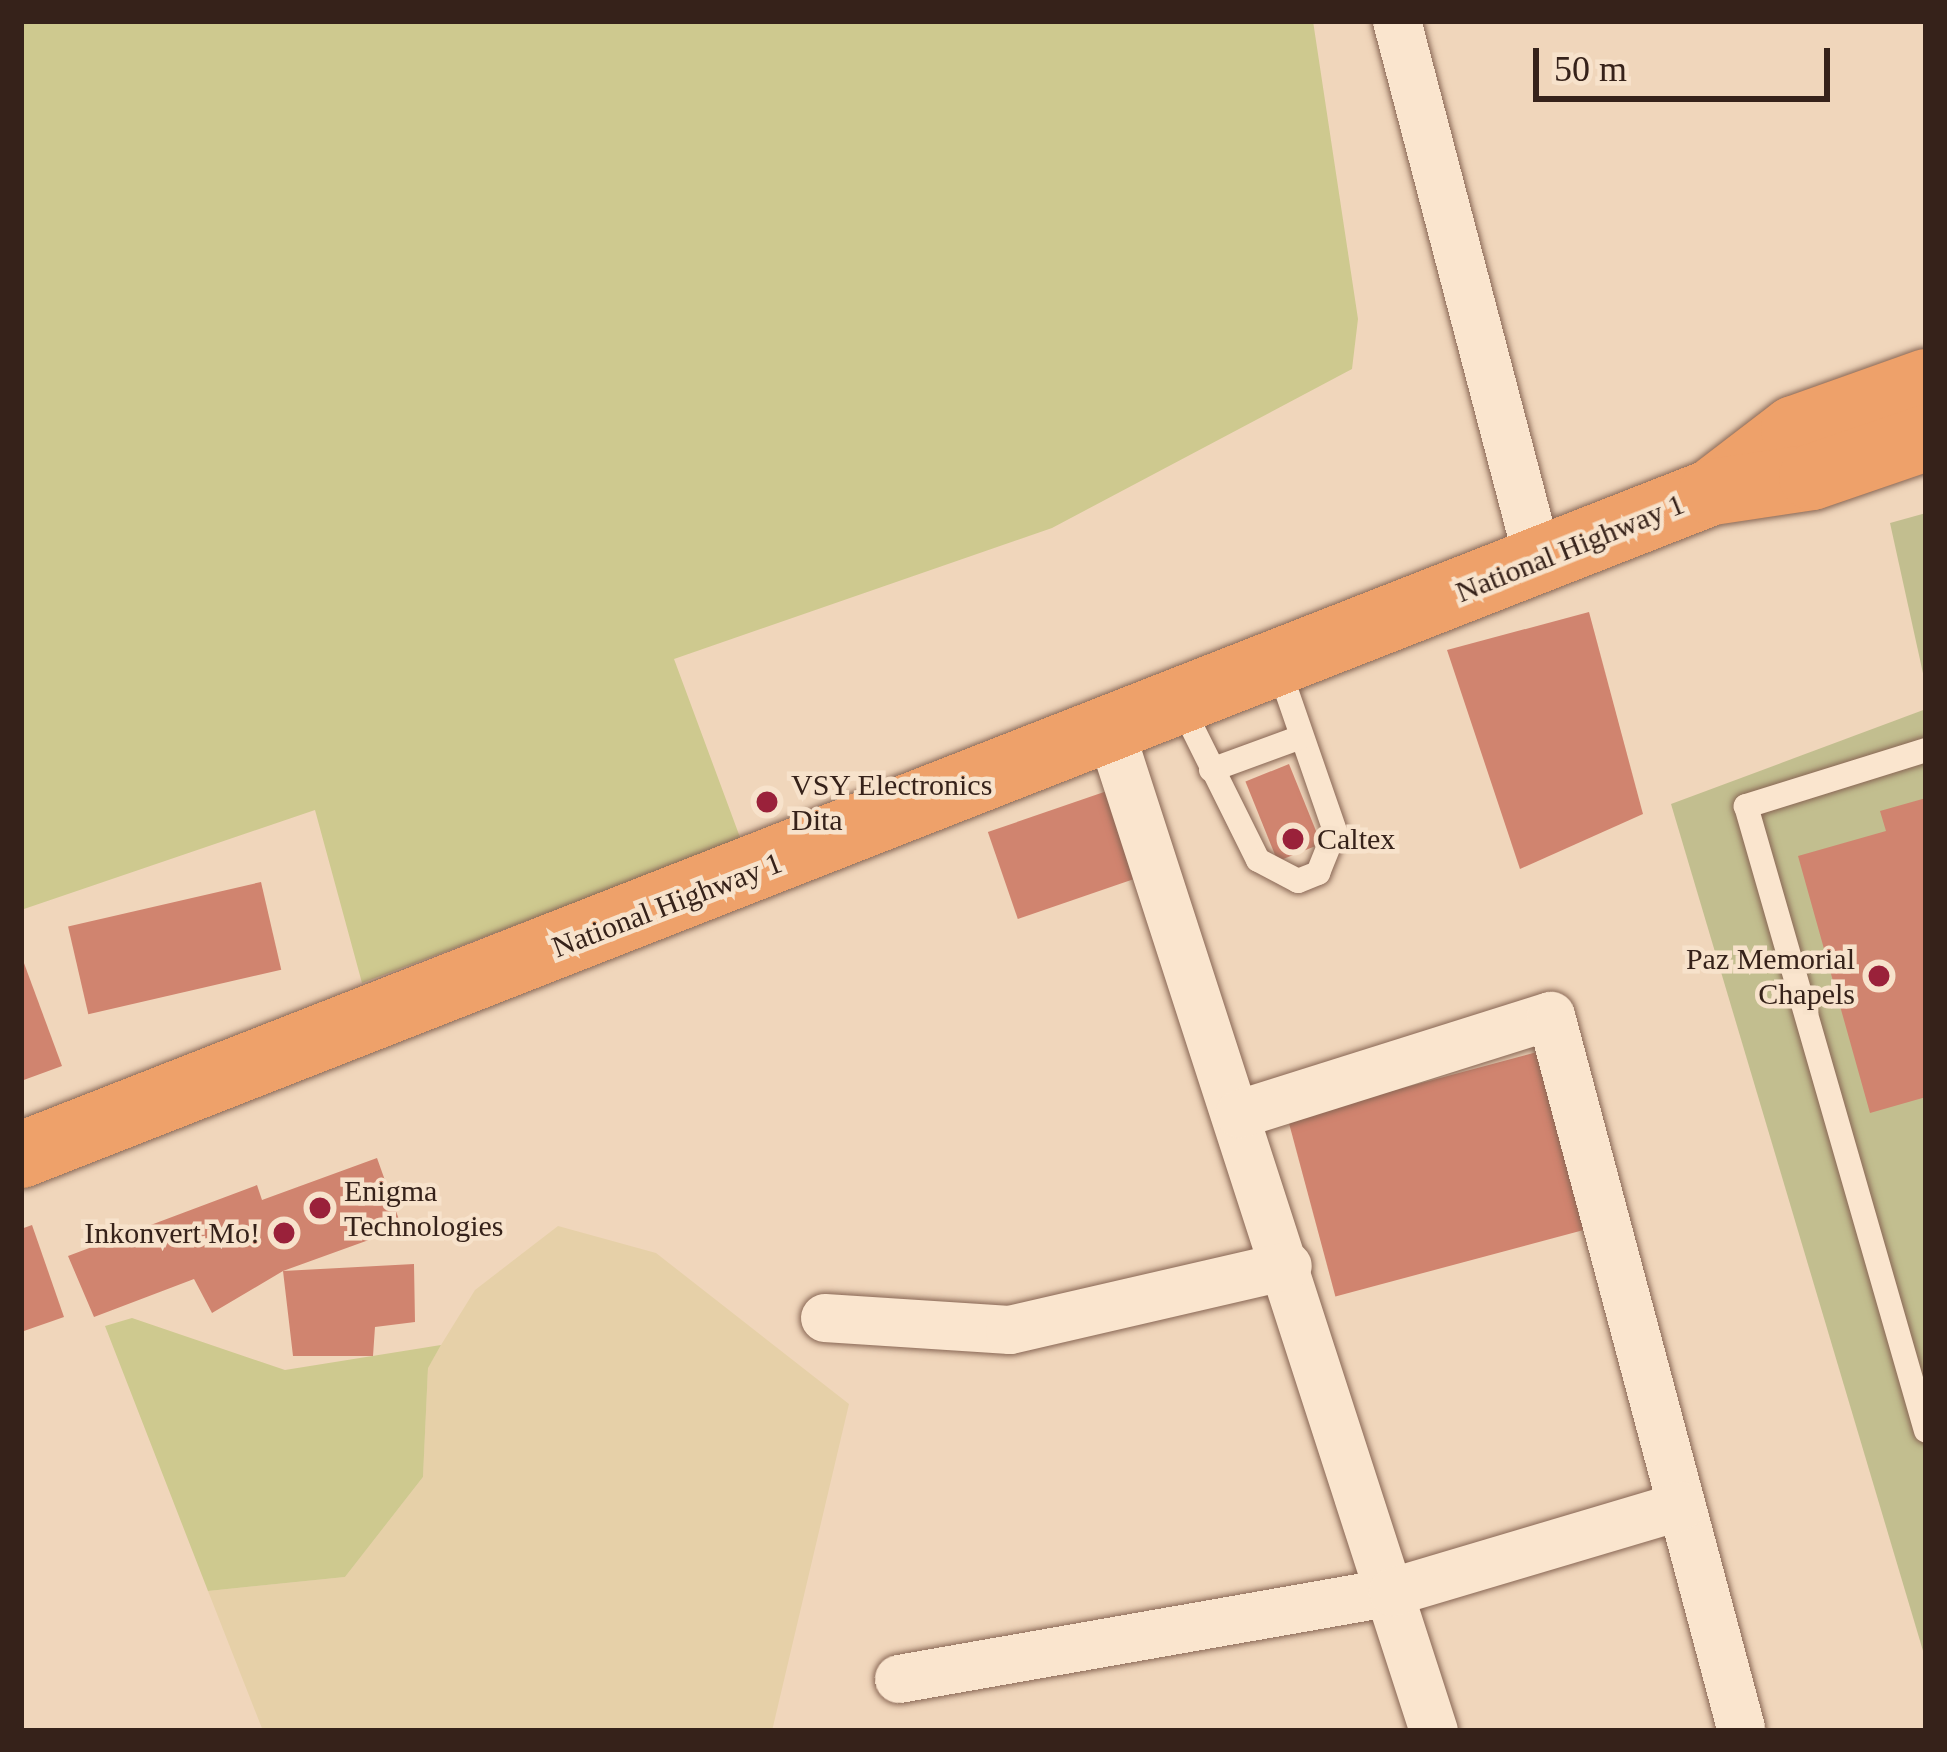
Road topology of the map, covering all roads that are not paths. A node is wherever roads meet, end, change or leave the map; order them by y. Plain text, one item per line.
1 (1397, 21) edge
2 (1926, 382) edge
3 (1926, 438) edge
4 (1712, 492) junction
5 (1538, 559) junction
6 (1278, 665) junction
7 (1181, 705) junction
8 (1111, 733) junction
9 (1301, 737) junction
10 (1926, 750) edge
11 (1211, 770) junction
12 (1240, 1114) junction
13 (21, 1155) edge
14 (1288, 1266) junction
15 (825, 1318) dead end
16 (1926, 1431) edge
17 (1681, 1506) junction
18 (1393, 1592) junction
19 (899, 1679) dead end
20 (1741, 1728) dead end
21 (1434, 1731) edge

1 - 5 street
2 - 4 highway, National Highway 1
3 - 4 highway, National Highway 1
4 - 5 highway, National Highway 1
5 - 6 highway, National Highway 1
6 - 7 highway, National Highway 1
6 - 9 lane
7 - 8 highway, National Highway 1
7 - 11 lane
8 - 12 street
8 - 13 highway, National Highway 1
9 - 11 lane
9 - 11 lane
10 - 16 lane
12 - 14 street
12 - 17 street
14 - 15 street
14 - 18 street
17 - 18 street
17 - 20 street
18 - 19 street
18 - 21 street

